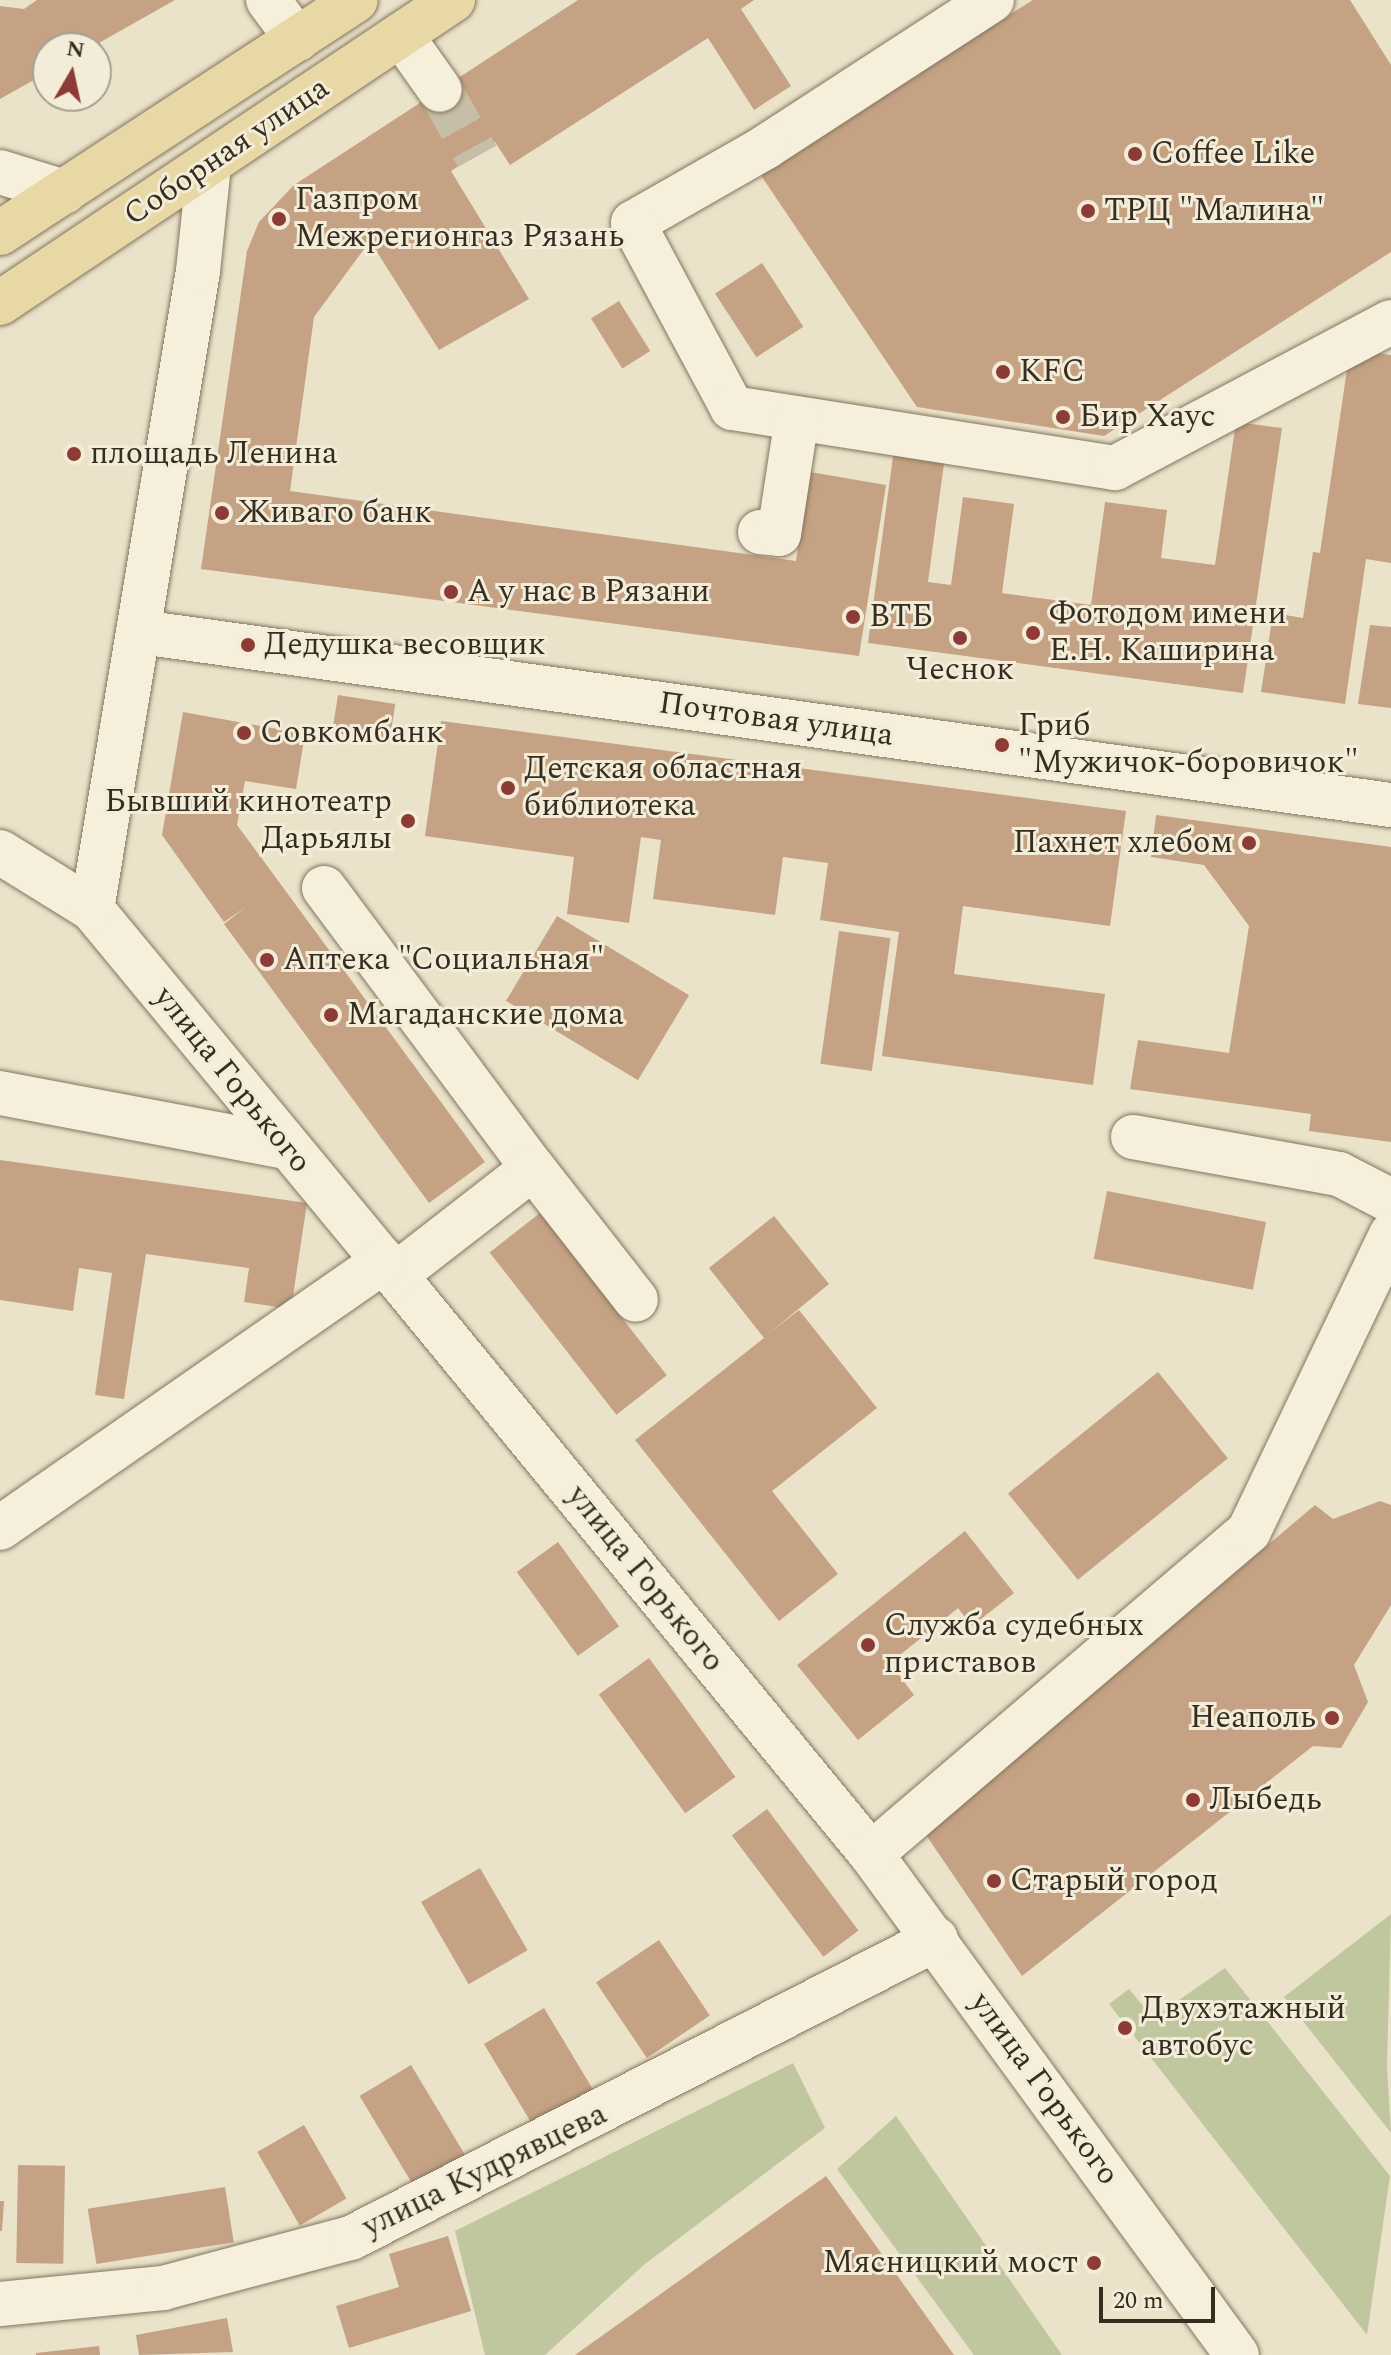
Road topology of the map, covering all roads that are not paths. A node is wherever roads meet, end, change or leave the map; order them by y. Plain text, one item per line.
1 (268, 0) edge
2 (356, 0) edge
3 (453, 0) edge
4 (992, 0) edge
5 (401, 35) junction
6 (297, 39) junction
7 (440, 90) tunnel mouth
8 (209, 165) junction
9 (0, 172) edge
10 (64, 192) junction
11 (0, 233) edge
12 (0, 303) edge
13 (1391, 322) edge
14 (797, 418) junction
15 (760, 532) dead end
16 (162, 635) dead end
17 (1391, 805) edge
18 (0, 852) edge
19 (324, 888) dead end
20 (92, 909) junction
21 (0, 1093) edge
22 (1133, 1137) dead end
23 (285, 1147) junction
24 (533, 1168) junction
25 (1391, 1201) edge
26 (1391, 1234) edge
27 (390, 1268) junction
28 (636, 1300) dead end
29 (0, 1528) edge
30 (871, 1854) junction
31 (936, 1939) junction
32 (0, 2304) edge
33 (1235, 2352) edge

1 - 6 street
2 - 6 main road, Соборная улица
3 - 5 main road, Соборная улица
4 - 14 street
5 - 7 street
5 - 8 main road, Соборная улица
6 - 10 main road, Соборная улица
8 - 12 main road, Соборная улица
8 - 20 street
9 - 10 street
10 - 11 main road, Соборная улица
13 - 14 street
14 - 15 street
16 - 17 street, Почтовая улица
18 - 20 street, улица Горького
19 - 24 street
20 - 23 street, улица Горького
21 - 23 street
22 - 25 street
23 - 27 street, улица Горького
24 - 27 street
24 - 28 street
26 - 30 street
27 - 29 street
27 - 30 street, улица Горького
30 - 31 street, улица Горького
31 - 32 street, улица Кудрявцева
31 - 33 street, улица Горького

